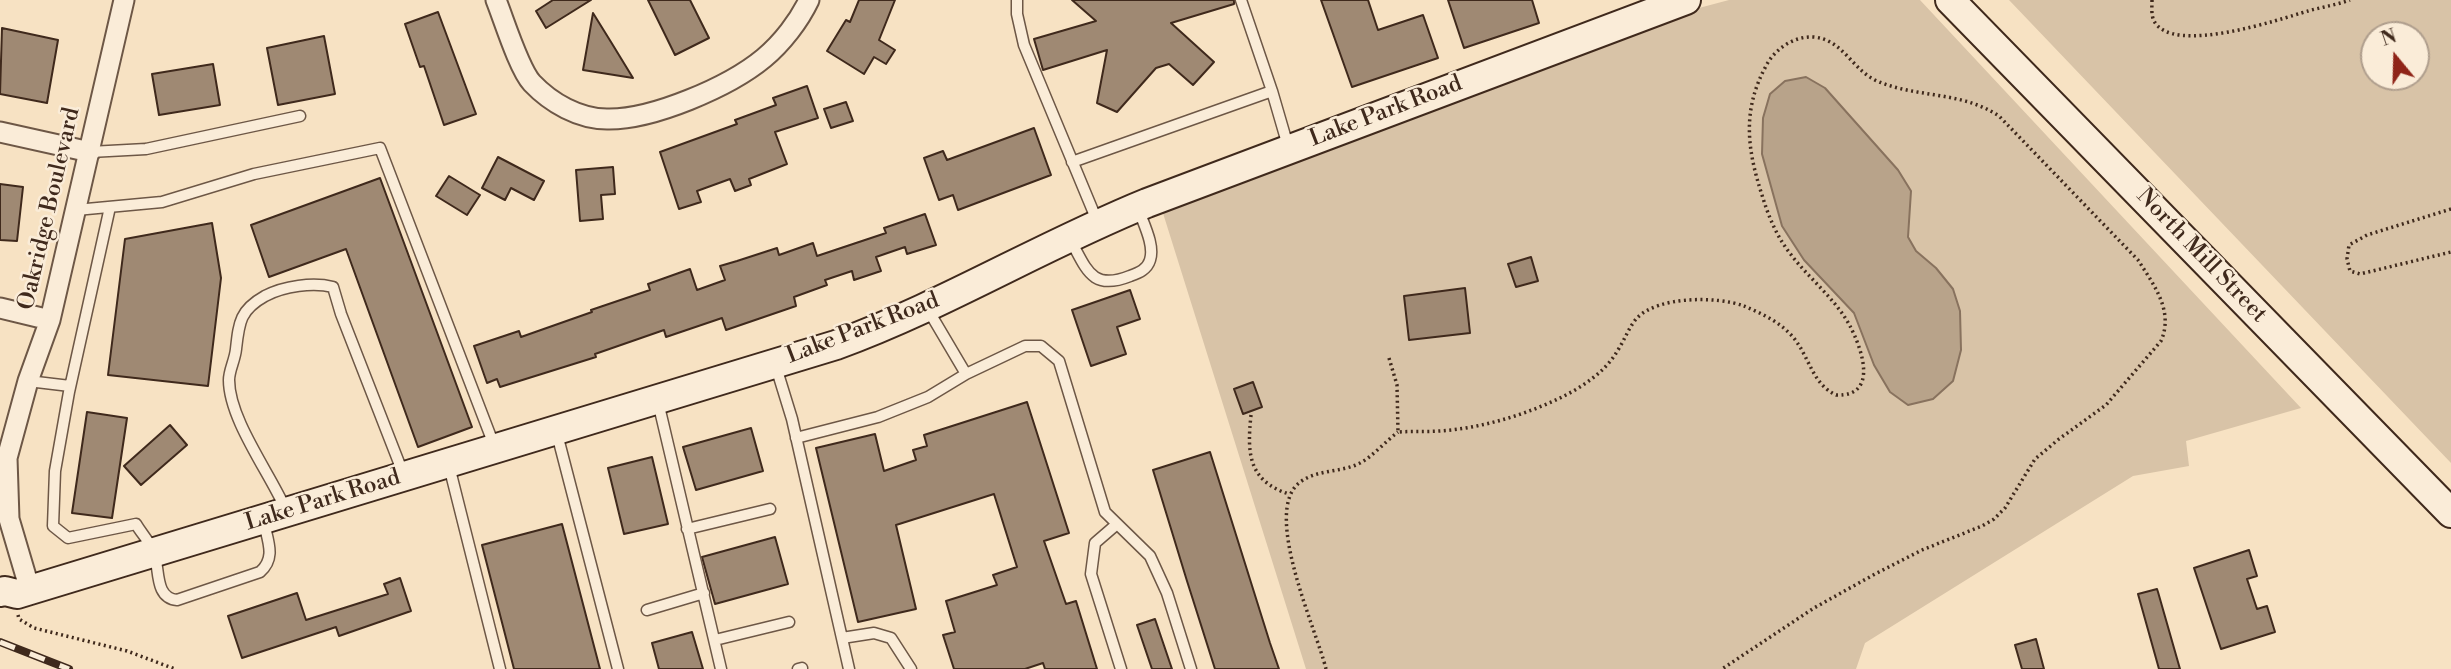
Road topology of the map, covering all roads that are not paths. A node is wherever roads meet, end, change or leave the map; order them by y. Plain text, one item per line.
1 (124, 0) edge
2 (496, 0) edge
3 (809, 0) edge
4 (1017, 0) edge
5 (1241, 0) edge
6 (1686, 0) edge
7 (1654, 6) edge
8 (1961, 6) edge
9 (1272, 91) junction
10 (300, 116) dead end
11 (0, 132) edge
12 (1288, 149) junction
13 (90, 152) junction
14 (1072, 162) junction
15 (1138, 206) junction
16 (110, 207) junction
17 (76, 210) junction
18 (1098, 223) junction
19 (1069, 237) junction
20 (926, 307) junction
21 (0, 308) edge
22 (50, 320) junction
23 (775, 364) junction
24 (966, 374) junction
25 (28, 381) junction
26 (70, 386) junction
27 (657, 398) junction
28 (556, 430) junction
29 (6, 437) edge
30 (796, 438) junction
31 (496, 449) junction
32 (449, 463) junction
33 (404, 477) junction
34 (770, 509) dead end
35 (2451, 513) edge
36 (275, 516) junction
37 (1117, 524) junction
38 (687, 529) junction
39 (154, 552) junction
40 (704, 593) junction
41 (12, 597) edge
42 (647, 610) dead end
43 (789, 622) dead end
44 (842, 638) junction
45 (715, 640) junction
46 (500, 669) edge
47 (618, 669) edge
48 (722, 669) edge
49 (849, 669) edge
50 (911, 669) edge
51 (1121, 669) edge
52 (1191, 669) edge

1 - 13 street, Oakridge Boulevard
2 - 3 street
4 - 14 lane
5 - 9 lane
6 - 7 main road, Lake Park Road
7 - 12 main road, Lake Park Road
8 - 35 main road, North Mill Street
9 - 12 lane
9 - 14 lane
10 - 13 lane
11 - 13 street
12 - 15 main road, Lake Park Road
13 - 17 street, Oakridge Boulevard
14 - 18 lane
15 - 18 main road, Lake Park Road
15 - 19 lane
16 - 17 lane
16 - 26 lane
16 - 31 lane
17 - 22 street, Oakridge Boulevard
18 - 19 main road, Lake Park Road
19 - 20 main road, Lake Park Road
20 - 23 main road, Lake Park Road
20 - 24 lane
21 - 22 street
22 - 25 street, Oakridge Boulevard
23 - 27 main road, Lake Park Road
23 - 30 lane
24 - 30 lane
24 - 37 lane
25 - 26 lane
25 - 29 street, Oakridge Boulevard
26 - 39 lane
27 - 28 main road, Lake Park Road
27 - 38 lane
28 - 31 main road, Lake Park Road
28 - 47 lane
29 - 41 street, Oakridge Boulevard
30 - 44 lane
31 - 32 main road, Lake Park Road
32 - 33 main road, Lake Park Road
32 - 46 lane
33 - 36 main road, Lake Park Road
33 - 36 lane
34 - 38 lane
36 - 39 main road, Lake Park Road
36 - 39 lane
37 - 51 lane
37 - 52 lane
38 - 40 lane
39 - 41 main road, Lake Park Road
40 - 42 lane
40 - 45 lane
43 - 45 lane
44 - 49 lane
44 - 50 lane
45 - 48 lane

